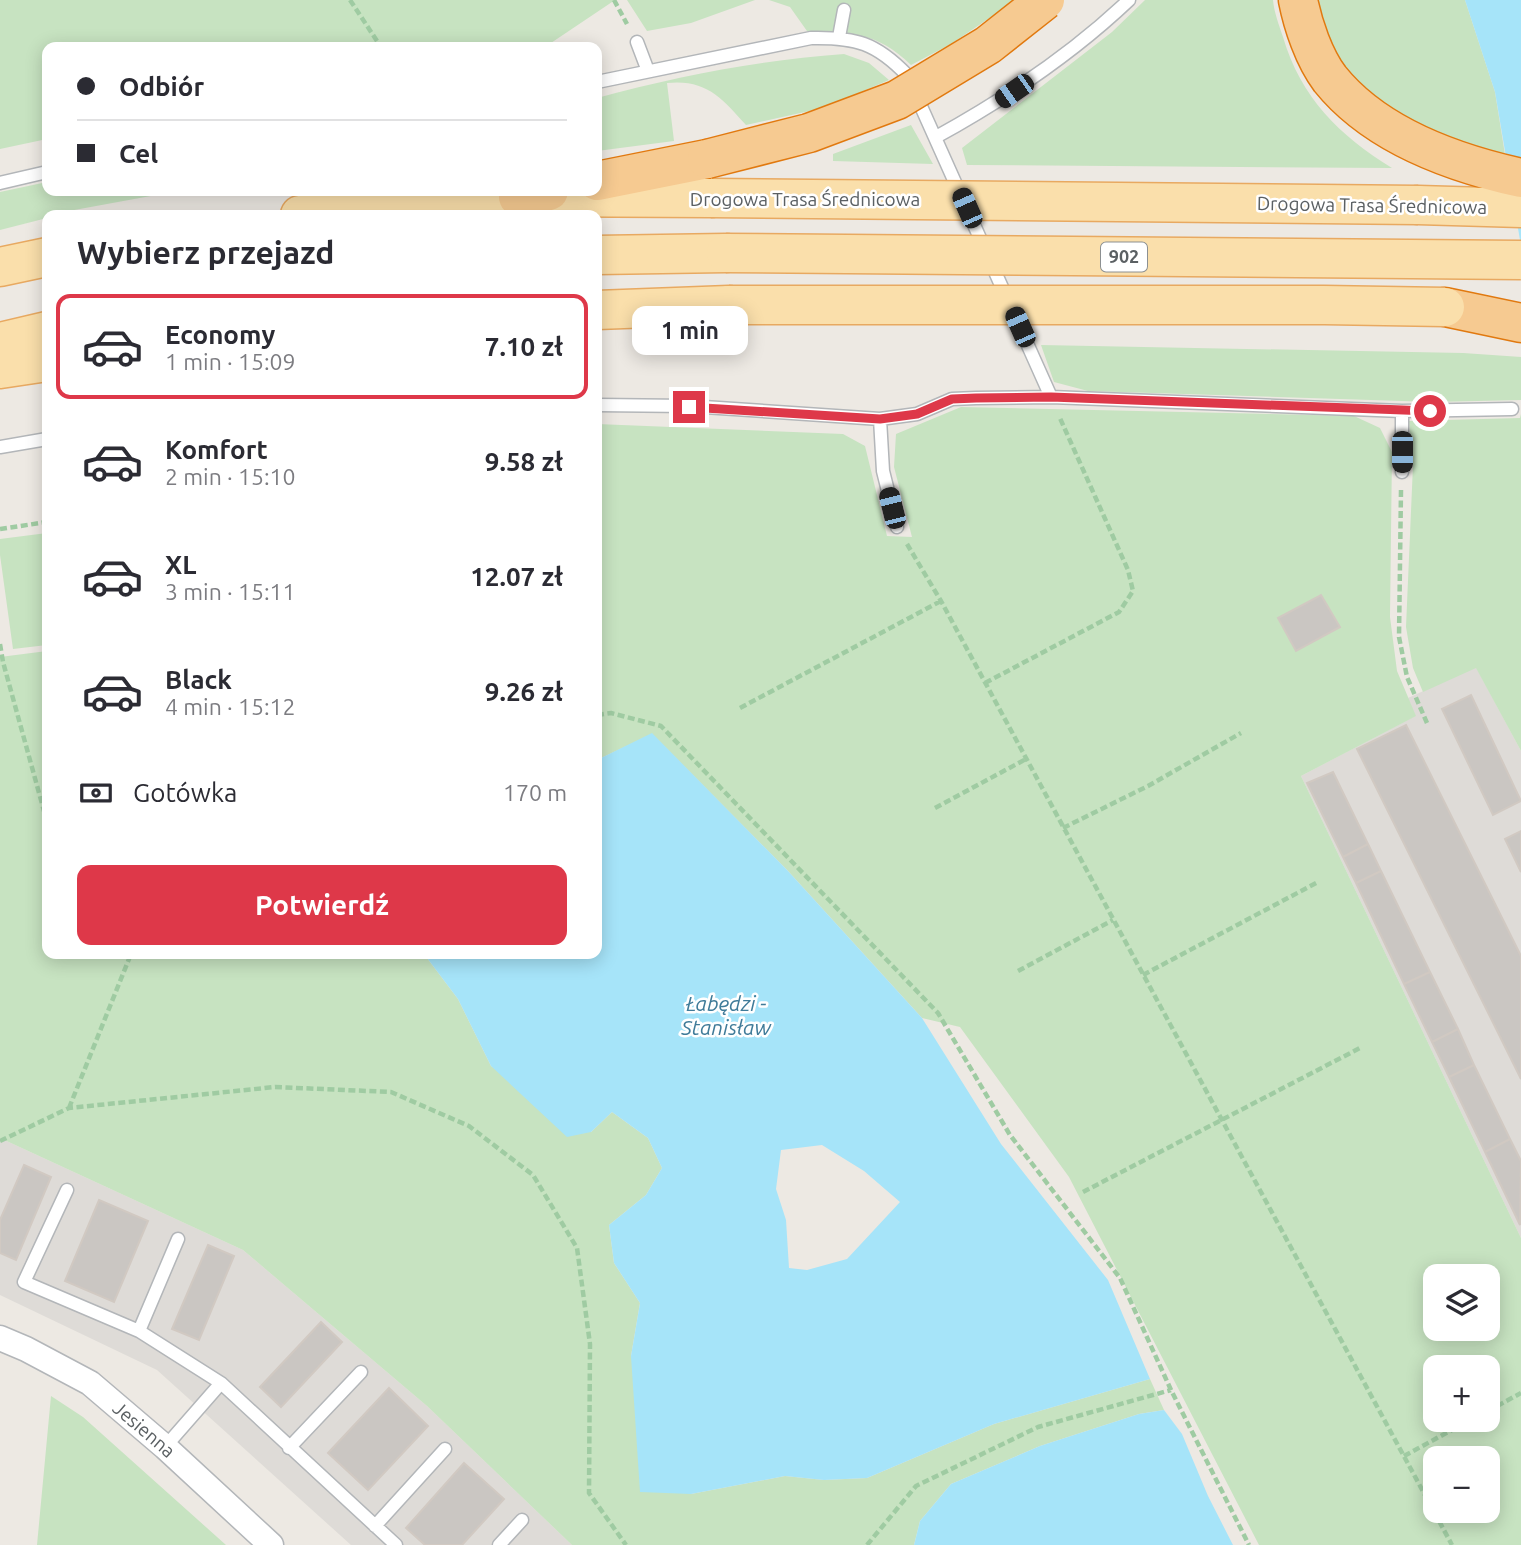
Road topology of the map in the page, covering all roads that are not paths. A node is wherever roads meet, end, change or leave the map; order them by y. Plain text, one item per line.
1 (1045, 0) edge
2 (1129, 0) edge
3 (1298, 0) edge
4 (844, 10) dead end
5 (839, 37) junction
6 (637, 42) road end
7 (648, 71) junction
8 (602, 81) edge
9 (936, 137) junction
10 (42, 173) edge
11 (1521, 178) edge
12 (602, 180) edge
13 (0, 183) edge
14 (511, 196) edge
15 (602, 196) edge
16 (1521, 208) edge
17 (355, 210) edge
18 (602, 256) edge
19 (42, 258) edge
20 (1521, 260) edge
21 (0, 267) edge
22 (1445, 307) junction
23 (1521, 308) edge
24 (602, 310) edge
25 (1521, 323) edge
26 (42, 332) edge
27 (0, 342) edge
28 (42, 363) edge
29 (0, 369) edge
30 (1051, 397) junction
31 (602, 405) edge
32 (1512, 409) dead end
33 (1402, 411) junction
34 (880, 419) junction
35 (42, 440) edge
36 (0, 447) edge
37 (1402, 472) road end
38 (897, 527) road end
39 (67, 1190) dead end
40 (178, 1239) dead end
41 (139, 1331) junction
42 (0, 1338) edge
43 (361, 1372) dead end
44 (221, 1383) junction
45 (165, 1447) junction
46 (289, 1448) junction
47 (445, 1449) dead end
48 (522, 1520) dead end
49 (375, 1526) junction
50 (271, 1545) edge
51 (396, 1545) edge
52 (499, 1545) edge

1 - 12 highway, bridge
2 - 9 lane
3 - 11 highway
4 - 5 lane
5 - 7 lane
5 - 9 lane
6 - 7 lane
7 - 8 lane
9 - 30 lane
10 - 13 lane
14 - 17 main road, Drogowa Trasa Średnicowa
15 - 16 main road, Drogowa Trasa Średnicowa, bridge
18 - 20 main road, 902, bridge
19 - 21 main road
22 - 23 main road
22 - 24 main road, bridge
22 - 25 highway
26 - 27 main road
28 - 29 main road
30 - 33 lane
30 - 34 lane
31 - 34 lane
32 - 33 lane
33 - 37 lane
34 - 38 lane
35 - 36 lane
39 - 41 lane
40 - 41 lane
41 - 44 lane
42 - 45 street, Jesienna
43 - 46 lane
44 - 45 lane
44 - 46 lane
45 - 50 street, Jesienna
46 - 49 lane
47 - 49 lane
48 - 52 lane
49 - 51 lane

